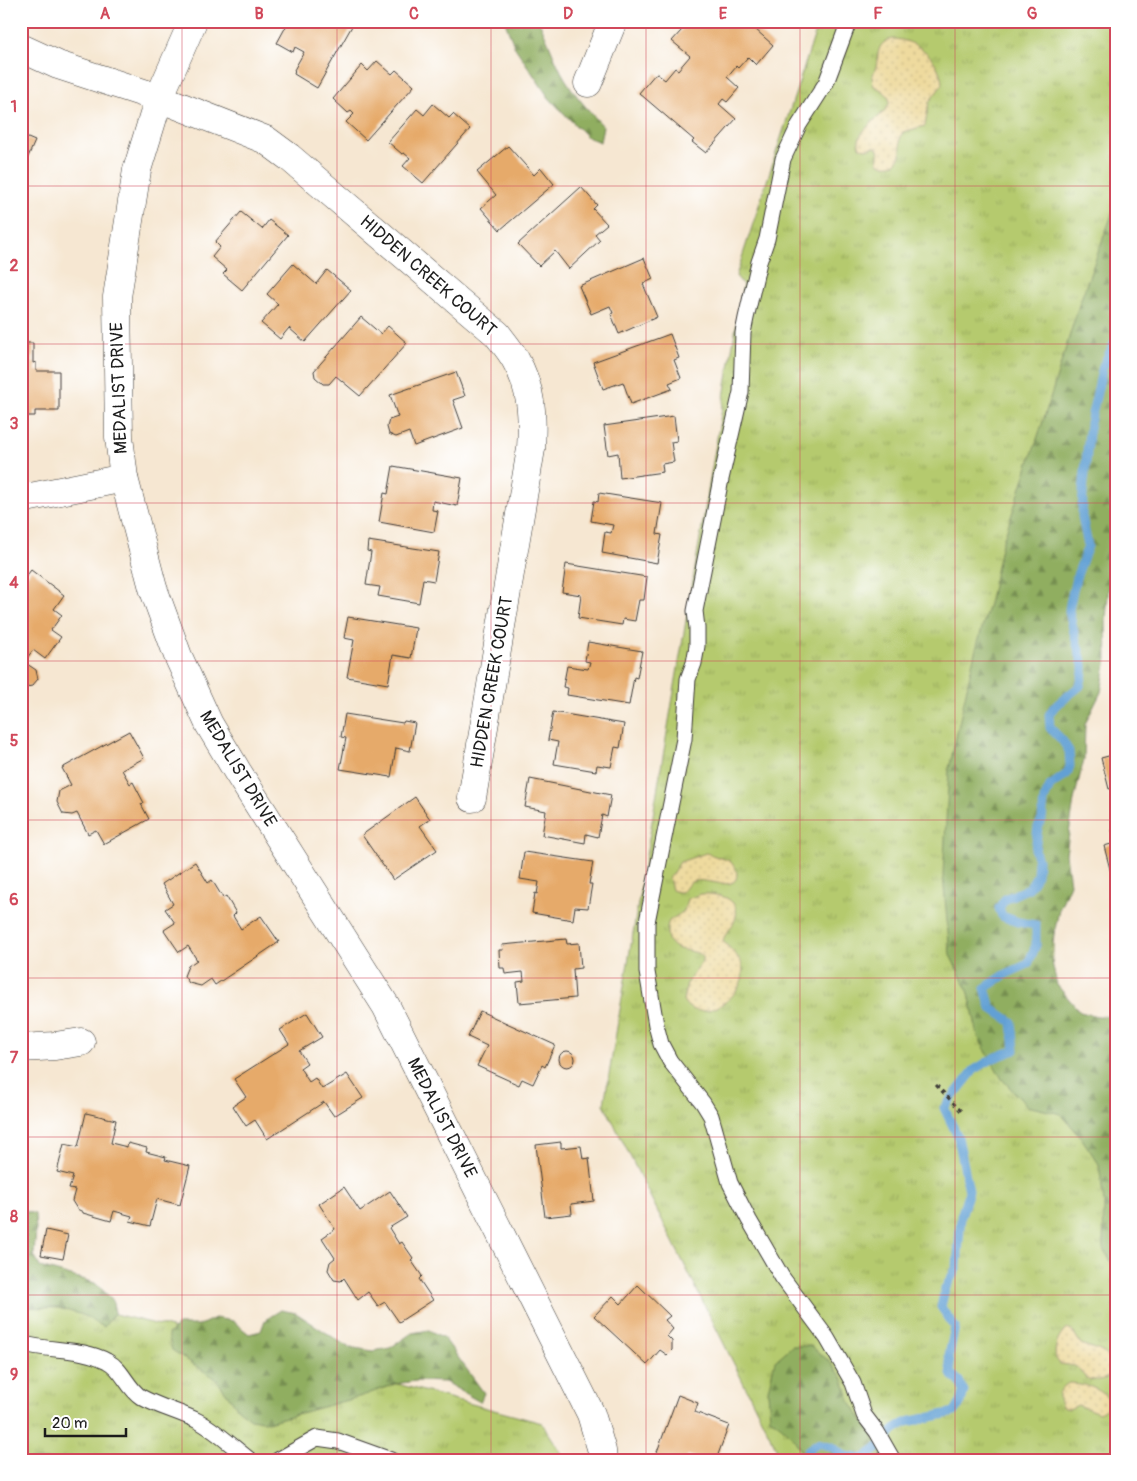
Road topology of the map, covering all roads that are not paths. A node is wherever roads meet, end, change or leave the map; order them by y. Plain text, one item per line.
1 (193, 21) edge
2 (613, 21) edge
3 (849, 21) edge
4 (21, 48) edge
5 (588, 83) dead end
6 (159, 98) junction
7 (124, 478) junction
8 (21, 499) edge
9 (472, 798) dead end
10 (81, 1042) dead end
11 (21, 1048) edge
12 (21, 1343) edge
13 (892, 1459) edge
14 (250, 1460) edge
15 (278, 1460) edge
16 (391, 1460) edge
17 (602, 1460) edge

1 - 6 street, MEDALIST DRIVE
2 - 5 street
3 - 13 lane
4 - 6 street, HIDDEN CREEK COURT
6 - 7 street, MEDALIST DRIVE
6 - 9 street, HIDDEN CREEK COURT
7 - 8 street
7 - 17 street, MEDALIST DRIVE
10 - 11 street
12 - 14 lane
15 - 16 lane

